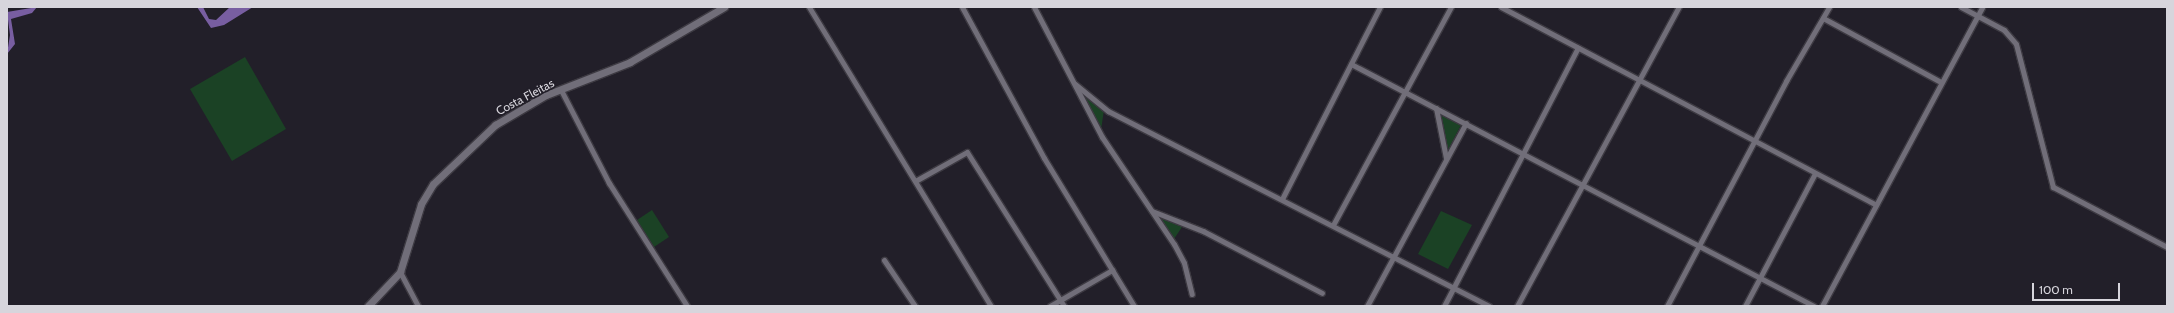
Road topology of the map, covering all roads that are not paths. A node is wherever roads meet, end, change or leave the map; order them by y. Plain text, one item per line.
1 (724, 7) edge
2 (809, 7) edge
3 (962, 7) edge
4 (1034, 7) edge
5 (1380, 7) edge
6 (1451, 7) edge
7 (1501, 7) edge
8 (1678, 7) edge
9 (1829, 7) edge
10 (1961, 7) edge
11 (1982, 7) edge
12 (1977, 16) junction
13 (1823, 18) junction
14 (1578, 48) junction
15 (1351, 64) junction
16 (1639, 80) junction
17 (1941, 82) junction
18 (1075, 84) junction
19 (561, 90) junction
20 (1405, 92) junction
21 (1436, 108) junction
22 (1466, 123) junction
23 (1755, 141) junction
24 (1523, 153) junction
25 (1446, 158) junction
26 (1815, 173) junction
27 (917, 180) junction
28 (1583, 184) junction
29 (1282, 199) junction
30 (1876, 205) junction
31 (1152, 211) junction
32 (1333, 225) junction
33 (1699, 246) junction
34 (2167, 247) edge
35 (1394, 256) junction
36 (884, 260) dead end
37 (1112, 270) junction
38 (400, 272) junction
39 (1760, 278) junction
40 (1453, 288) junction
41 (1322, 293) dead end
42 (1192, 294) dead end
43 (1060, 300) junction
44 (368, 306) edge
45 (418, 306) edge
46 (687, 306) edge
47 (915, 306) edge
48 (991, 306) edge
49 (1050, 306) edge
50 (1064, 306) edge
51 (1134, 306) edge
52 (1367, 306) edge
53 (1444, 306) edge
54 (1489, 306) edge
55 (1516, 306) edge
56 (1667, 306) edge
57 (1745, 306) edge
58 (1814, 306) edge
59 (1822, 306) edge

1 - 19 main road, Costa Fleitas
2 - 27 street
3 - 37 street
4 - 18 street
5 - 15 street
6 - 20 street
7 - 14 street
8 - 16 street
9 - 13 street
10 - 12 street
11 - 12 street
12 - 17 street
12 - 34 street
13 - 17 street
13 - 23 street
14 - 16 street
14 - 24 street
15 - 20 street
15 - 29 street
16 - 23 street
16 - 28 street
17 - 30 street
18 - 29 street
18 - 31 street
19 - 38 main road, Costa Fleitas
19 - 46 street
20 - 21 street
20 - 32 street
21 - 22 street
21 - 25 street
22 - 24 street
22 - 25 street
23 - 26 street
23 - 33 street
24 - 28 street
24 - 40 street
25 - 35 street
26 - 30 street
26 - 39 street
27 - 43 street
27 - 48 street
28 - 33 street
28 - 55 street
29 - 32 street
30 - 59 street
31 - 41 street
31 - 42 street
32 - 35 street
33 - 39 street
33 - 56 street
35 - 40 street
35 - 52 street
36 - 47 street
37 - 43 street
37 - 51 street
38 - 44 main road, Costa Fleitas
38 - 45 street
39 - 57 street
39 - 58 street
40 - 53 street
40 - 54 street
43 - 49 street
43 - 50 street

